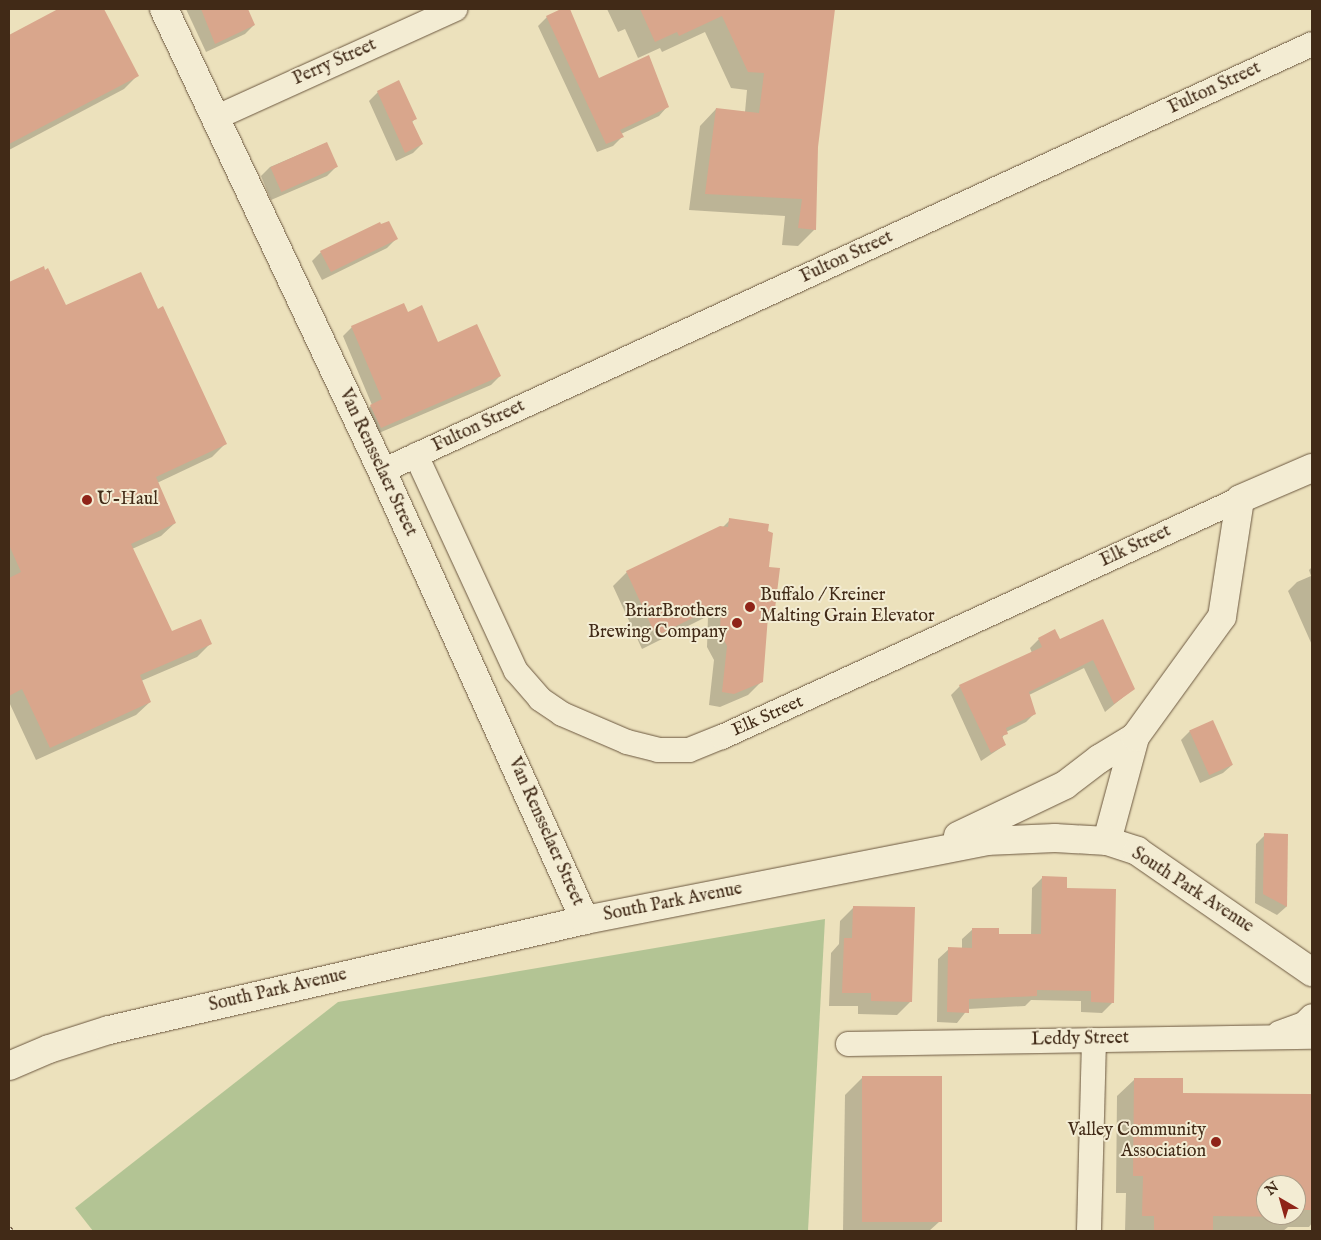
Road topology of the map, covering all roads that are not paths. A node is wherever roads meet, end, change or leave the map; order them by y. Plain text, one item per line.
1 (164, 9) edge
2 (455, 9) edge
3 (1312, 44) edge
4 (215, 118) junction
5 (416, 456) junction
6 (1312, 468) edge
7 (382, 471) junction
8 (1240, 499) junction
9 (1135, 737) junction
10 (1107, 841) junction
11 (924, 851) junction
12 (584, 920) junction
13 (1312, 972) edge
14 (1312, 1016) edge
15 (1312, 1036) edge
16 (1266, 1037) junction
17 (1094, 1040) junction
18 (848, 1044) dead end
19 (9, 1066) edge
20 (1090, 1231) edge

1 - 4 street, Van Rensselaer Street
2 - 4 street, Perry Street
3 - 5 street, Fulton Street
4 - 7 street, Van Rensselaer Street
5 - 7 street, Fulton Street
5 - 8 street, Elk Street
6 - 8 street, Elk Street
7 - 12 street, Van Rensselaer Street
8 - 9 street
9 - 10 street
9 - 11 street
10 - 11 street, South Park Avenue
10 - 13 street, South Park Avenue
11 - 12 street, South Park Avenue
12 - 19 street, South Park Avenue
14 - 16 street
15 - 16 street, Leddy Street
16 - 17 street, Leddy Street
17 - 18 street, Leddy Street
17 - 20 street

